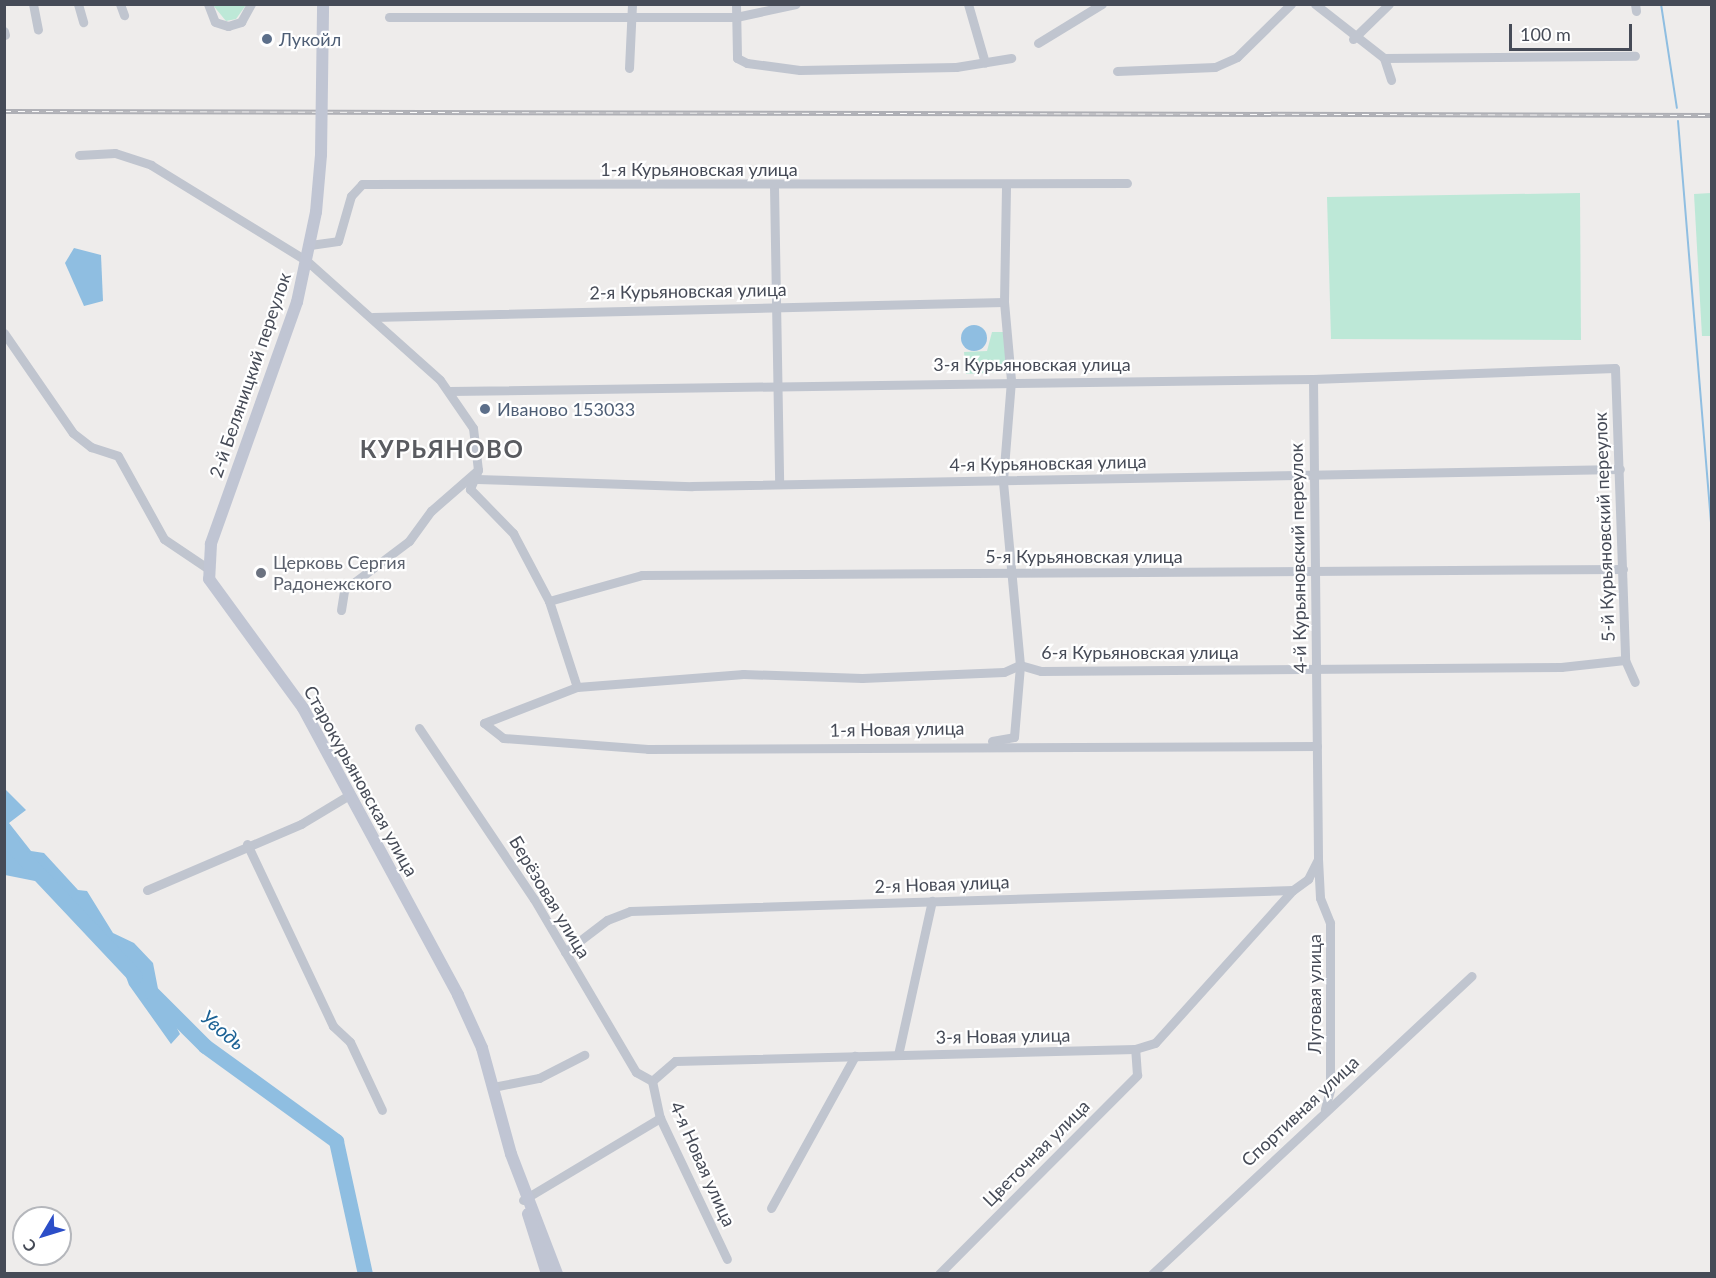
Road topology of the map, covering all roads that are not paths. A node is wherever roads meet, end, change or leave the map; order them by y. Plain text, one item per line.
1 (33, 4) edge
2 (78, 4) edge
3 (120, 4) edge
4 (208, 4) edge
5 (251, 4) edge
6 (323, 4) edge
7 (632, 4) edge
8 (736, 4) edge
9 (796, 4) edge
10 (968, 4) edge
11 (1102, 4) edge
12 (1291, 4) edge
13 (1315, 4) edge
14 (1389, 4) edge
15 (429, 9) edge
16 (519, 9) edge
17 (124, 15) dead end
18 (389, 17) dead end
19 (632, 17) junction
20 (736, 18) junction
21 (83, 22) dead end
22 (38, 30) dead end
23 (1353, 39) junction
24 (1038, 43) dead end
25 (1635, 56) dead end
26 (1011, 58) dead end
27 (1384, 58) junction
28 (985, 63) junction
29 (629, 68) dead end
30 (1117, 71) dead end
31 (1392, 80) dead end
32 (79, 155) dead end
33 (1126, 183) dead end
34 (1006, 185) junction
35 (774, 186) junction
36 (310, 245) junction
37 (307, 261) junction
38 (1004, 302) junction
39 (775, 306) junction
40 (373, 317) junction
41 (4, 333) edge
42 (1615, 368) joint
43 (1313, 379) junction
44 (1011, 380) junction
45 (778, 384) junction
46 (449, 391) junction
47 (1620, 469) junction
48 (478, 475) junction
49 (1313, 476) junction
50 (1003, 480) junction
51 (779, 482) junction
52 (207, 568) junction
53 (1623, 569) junction
54 (1011, 573) junction
55 (1316, 574) junction
56 (549, 601) junction
57 (341, 610) dead end
58 (1625, 660) junction
59 (1020, 665) junction
60 (1315, 669) junction
61 (1635, 682) dead end
62 (577, 687) junction
63 (484, 723) joint
64 (419, 728) dead end
65 (1316, 741) junction
66 (974, 745) junction
67 (349, 795) junction
68 (247, 844) junction
69 (1318, 859) junction
70 (147, 890) dead end
71 (1293, 890) junction
72 (932, 901) junction
73 (565, 951) junction
74 (1472, 976) dead end
75 (1135, 1049) junction
76 (898, 1054) junction
77 (584, 1055) dead end
78 (855, 1056) junction
79 (652, 1081) junction
80 (493, 1087) junction
81 (1325, 1109) junction
82 (382, 1110) dead end
83 (660, 1118) junction
84 (526, 1199) junction
85 (771, 1208) dead end
86 (727, 1259) dead end
87 (548, 1274) edge
88 (557, 1274) edge
89 (939, 1274) edge
90 (1152, 1274) edge

1 - 22 street
2 - 21 street
3 - 17 street
4 - 5 street
6 - 36 main road, 2-й Беляницкий переулок, bridge
7 - 19 street
8 - 20 street
9 - 20 street
10 - 28 street
11 - 24 street
12 - 30 street
13 - 23 street
14 - 23 street
15 - 16 street
15 - 18 street
16 - 19 street
19 - 20 street
19 - 29 street
20 - 28 street
23 - 27 street
25 - 27 street
26 - 28 street
27 - 31 street
32 - 37 street
33 - 34 street, 1-я Курьяновская улица
34 - 35 street, 1-я Курьяновская улица
34 - 38 street
35 - 36 street, 1-я Курьяновская улица
35 - 39 street
36 - 37 main road, 2-й Беляницкий переулок
37 - 40 street
37 - 52 main road, 2-й Беляницкий переулок
38 - 39 street, 2-я Курьяновская улица
38 - 44 street
39 - 40 street, 2-я Курьяновская улица
39 - 45 street
40 - 46 street
41 - 52 street
42 - 43 street, 3-я Курьяновская улица
42 - 47 street, 5-й Курьяновский переулок
43 - 44 street, 3-я Курьяновская улица
43 - 49 street, 4-й Курьяновский переулок
44 - 45 street, 3-я Курьяновская улица
44 - 50 street
45 - 46 street, 3-я Курьяновская улица
45 - 51 street
46 - 48 street
47 - 49 street, 4-я Курьяновская улица
47 - 53 street, 5-й Курьяновский переулок
48 - 51 street, 4-я Курьяновская улица
48 - 56 street
48 - 57 street
49 - 50 street, 4-я Курьяновская улица
49 - 55 street, 4-й Курьяновский переулок
50 - 51 street, 4-я Курьяновская улица
50 - 54 street
52 - 67 main road, Старокурьяновская улица
53 - 55 street, 5-я Курьяновская улица
53 - 58 street, 5-й Курьяновский переулок
54 - 55 street, 5-я Курьяновская улица
54 - 56 street, 5-я Курьяновская улица
54 - 59 street
55 - 60 street, 4-й Курьяновский переулок
56 - 62 street
58 - 60 street, 6-я Курьяновская улица
58 - 61 street, 5-й Курьяновский переулок
59 - 60 street, 6-я Курьяновская улица
59 - 62 street, 6-я Курьяновская улица
59 - 66 street
60 - 65 street, 4-й Курьяновский переулок
62 - 63 street, 6-я Курьяновская улица
63 - 66 street, 1-я Новая улица
64 - 73 street, Берёзовая улица
65 - 66 street, 1-я Новая улица
65 - 69 street, Луговая улица
67 - 68 street
67 - 80 main road, Старокурьяновская улица
68 - 70 street
68 - 82 street
69 - 71 street
69 - 81 street, Луговая улица
71 - 72 street, 2-я Новая улица
71 - 75 street, 3-я Новая улица
72 - 73 street, 2-я Новая улица
72 - 76 street
73 - 79 street, Берёзовая улица
74 - 81 street, Спортивная улица
75 - 76 street, 3-я Новая улица
75 - 89 street, Цветочная улица
76 - 78 street, 3-я Новая улица
77 - 80 street
78 - 79 street, 3-я Новая улица
78 - 85 street
79 - 83 street, 4-я Новая улица
80 - 84 main road, Старокурьяновская улица
81 - 90 street, Спортивная улица
83 - 84 street
83 - 86 street, 4-я Новая улица
84 - 87 main road
84 - 88 main road, Старокурьяновская улица

